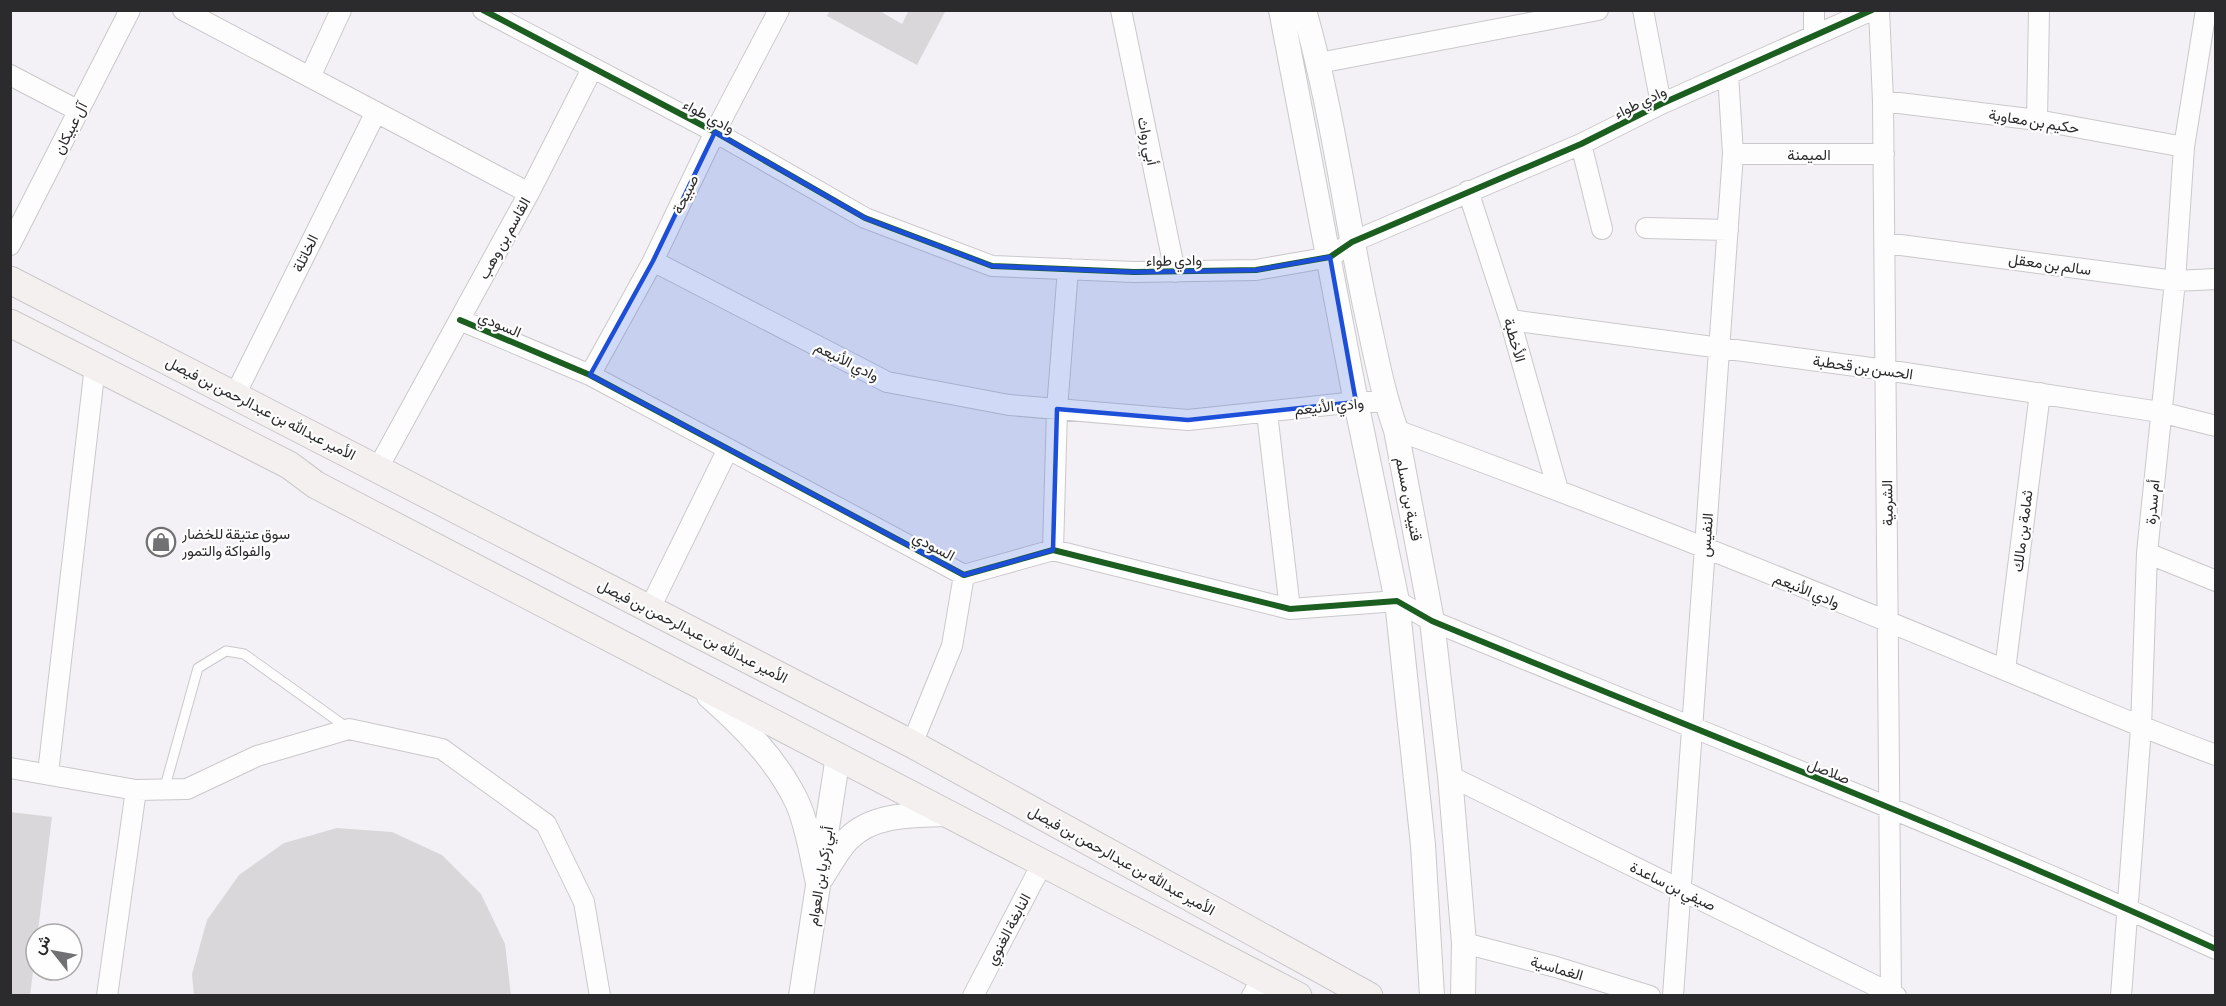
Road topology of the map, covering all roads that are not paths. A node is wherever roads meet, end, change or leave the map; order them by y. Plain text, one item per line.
1 (130, 10) edge
2 (183, 10) edge
3 (341, 10) edge
4 (483, 10) edge
5 (779, 10) edge
6 (1121, 10) edge
7 (1281, 10) edge
8 (1304, 10) edge
9 (1598, 10) edge
10 (1643, 10) edge
11 (1814, 10) edge
12 (1872, 10) edge
13 (1880, 10) edge
14 (2039, 10) edge
15 (2206, 10) edge
16 (1814, 35) junction
17 (1319, 63) junction
18 (592, 69) junction
19 (1728, 74) junction
20 (10, 75) edge
21 (310, 77) junction
22 (1883, 101) junction
23 (1661, 104) junction
24 (79, 111) junction
25 (376, 112) junction
26 (2037, 120) junction
27 (715, 132) junction
28 (1581, 144) junction
29 (2184, 147) junction
30 (1733, 154) junction
31 (1884, 154) junction
32 (1468, 191) junction
33 (529, 193) junction
34 (1646, 228) dead end
35 (1602, 229) dead end
36 (1728, 230) junction
37 (1352, 242) junction
38 (1885, 243) junction
39 (10, 245) edge
40 (1330, 257) junction
41 (653, 261) junction
42 (1068, 269) junction
43 (1175, 272) junction
44 (2216, 279) edge
45 (10, 280) edge
46 (2175, 281) junction
47 (460, 320) junction
48 (1510, 320) junction
49 (10, 323) edge
50 (1719, 348) junction
51 (95, 366) junction
52 (1886, 370) junction
53 (590, 375) junction
54 (2040, 393) junction
55 (235, 395) junction
56 (1356, 402) junction
57 (1385, 402) junction
58 (1058, 409) junction
59 (1267, 412) junction
60 (2160, 412) junction
61 (2216, 426) edge
62 (1396, 430) junction
63 (728, 449) junction
64 (378, 468) junction
65 (1558, 490) junction
66 (1705, 549) junction
67 (1053, 550) junction
68 (2147, 553) junction
69 (964, 575) junction
70 (2216, 580) edge
71 (1397, 601) junction
72 (650, 608) junction
73 (1290, 609) junction
74 (1432, 621) junction
75 (1888, 623) junction
76 (2005, 670) junction
77 (686, 677) junction
78 (1692, 728) junction
79 (2141, 728) junction
80 (349, 729) junction
81 (912, 744) junction
82 (2216, 755) edge
83 (838, 756) junction
84 (10, 768) edge
85 (48, 773) junction
86 (1450, 776) junction
87 (136, 790) junction
88 (164, 790) junction
89 (1890, 808) junction
90 (950, 814) junction
91 (1043, 862) junction
92 (818, 883) junction
93 (1681, 890) junction
94 (2127, 908) junction
95 (1464, 943) junction
96 (2216, 949) edge
97 (1257, 986) edge
98 (1893, 995) edge
99 (107, 996) edge
100 (600, 996) edge
101 (801, 996) edge
102 (973, 996) edge
103 (1298, 996) edge
104 (1369, 996) edge
105 (1432, 996) edge
106 (1463, 996) edge
107 (1650, 996) edge
108 (1673, 996) edge
109 (2121, 996) edge

1 - 24 street, آل عبيكان
2 - 21 street
3 - 21 street
4 - 18 street, وادي طواء
5 - 27 street, صبيحة
6 - 43 street, أبي رواث
7 - 40 street
8 - 17 street, قتيبة بن مسلم
9 - 17 street
10 - 23 street
11 - 16 street
12 - 16 street, وادي طواء
13 - 22 street, الشرمية
14 - 26 street
15 - 29 street, أم سدرة
16 - 19 street, وادي طواء
17 - 37 street, قتيبة بن مسلم
18 - 27 street, وادي طواء
18 - 33 street, القاسم بن وهب
19 - 23 street, وادي طواء
19 - 30 street, النفيس
20 - 24 street
21 - 25 street
22 - 26 street, حكيم بن معاوية
22 - 31 street, الشرمية
23 - 28 street, وادي طواء
24 - 39 street, آل عبيكان
25 - 33 street
25 - 55 street, الخاتلة
26 - 29 street, حكيم بن معاوية
27 - 41 street, صبيحة
27 - 42 street, وادي طواء
28 - 32 street, وادي طواء
28 - 35 street
29 - 46 street, أم سدرة
30 - 31 street, الميمنة
30 - 36 street, النفيس
31 - 38 street, الشرمية
32 - 37 street, وادي طواء
32 - 48 street, الأخطبة
33 - 47 street, القاسم بن وهب
34 - 36 street
36 - 50 street, النفيس
37 - 40 street, وادي طواء
37 - 57 street, قتيبة بن مسلم
38 - 46 street, سالم بن معقل
38 - 52 street, الشرمية
40 - 43 street, وادي طواء
40 - 56 street
41 - 53 street, صبيحة
41 - 58 street, وادي الأنيعم
42 - 43 street, وادي طواء
42 - 58 street
44 - 46 street, سالم بن معقل
45 - 55 main road, الأمير عبدالله بن عبدالرحمن بن فيصل
46 - 60 street, أم سدرة
47 - 53 street, السودي
47 - 64 street, القاسم بن وهب
48 - 50 street, الحسن بن قحطبة
48 - 65 street, الأخطبة
49 - 51 main road
50 - 52 street, الحسن بن قحطبة
50 - 66 street, النفيس
51 - 77 main road
51 - 85 street
52 - 54 street, الحسن بن قحطبة
52 - 75 street, الشرمية
53 - 63 street, السودي
54 - 60 street, الحسن بن قحطبة
54 - 76 street, ثمامة بن مالك
55 - 64 main road, الأمير عبدالله بن عبدالرحمن بن فيصل
56 - 57 street, وادي الأنيعم
56 - 59 street, وادي الأنيعم
56 - 71 street
57 - 62 street, قتيبة بن مسلم
58 - 59 street, وادي الأنيعم
58 - 67 street
59 - 73 street
60 - 61 street, الحسن بن قحطبة
60 - 68 street, أم سدرة
62 - 65 street, وادي الأنيعم
62 - 74 street, قتيبة بن مسلم
63 - 69 street, السودي
63 - 72 street
64 - 72 main road, الأمير عبدالله بن عبدالرحمن بن فيصل
65 - 66 street, وادي الأنيعم
66 - 75 street, وادي الأنيعم
66 - 78 street, النفيس
67 - 69 street, السودي
67 - 73 street, السودي
68 - 70 street
68 - 79 street, أم سدرة
69 - 81 street
71 - 73 street, السودي
71 - 74 street
71 - 105 street
72 - 81 main road, الأمير عبدالله بن عبدالرحمن بن فيصل
74 - 78 street, صلاصل
74 - 86 street, قتيبة بن مسلم
75 - 76 street, وادي الأنيعم
75 - 89 street, الشرمية
76 - 79 street, وادي الأنيعم
77 - 83 main road
77 - 92 street
78 - 89 street, صلاصل
78 - 93 street, النفيس
79 - 82 street, وادي الأنيعم
79 - 94 street, أم سدرة
80 - 88 street
80 - 88 lane
80 - 100 street
81 - 104 main road, الأمير عبدالله بن عبدالرحمن بن فيصل
83 - 90 main road
83 - 92 street, أبي زكريا بن العوام
84 - 85 street
85 - 87 street
86 - 93 street, صيفي بن ساعدة
86 - 95 street, قتيبة بن مسلم
87 - 88 street
87 - 99 street
89 - 94 street, صلاصل
89 - 98 street, الشرمية
90 - 91 main road
90 - 92 street
91 - 97 main road
91 - 102 street, النابغة الغنوي
92 - 101 street, أبي زكريا بن العوام
93 - 98 street, صيفي بن ساعدة
93 - 108 street, النفيس
94 - 96 street, صلاصل
94 - 109 street, أم سدرة
95 - 106 street, قتيبة بن مسلم
95 - 107 street, الغماسية
97 - 103 main road

